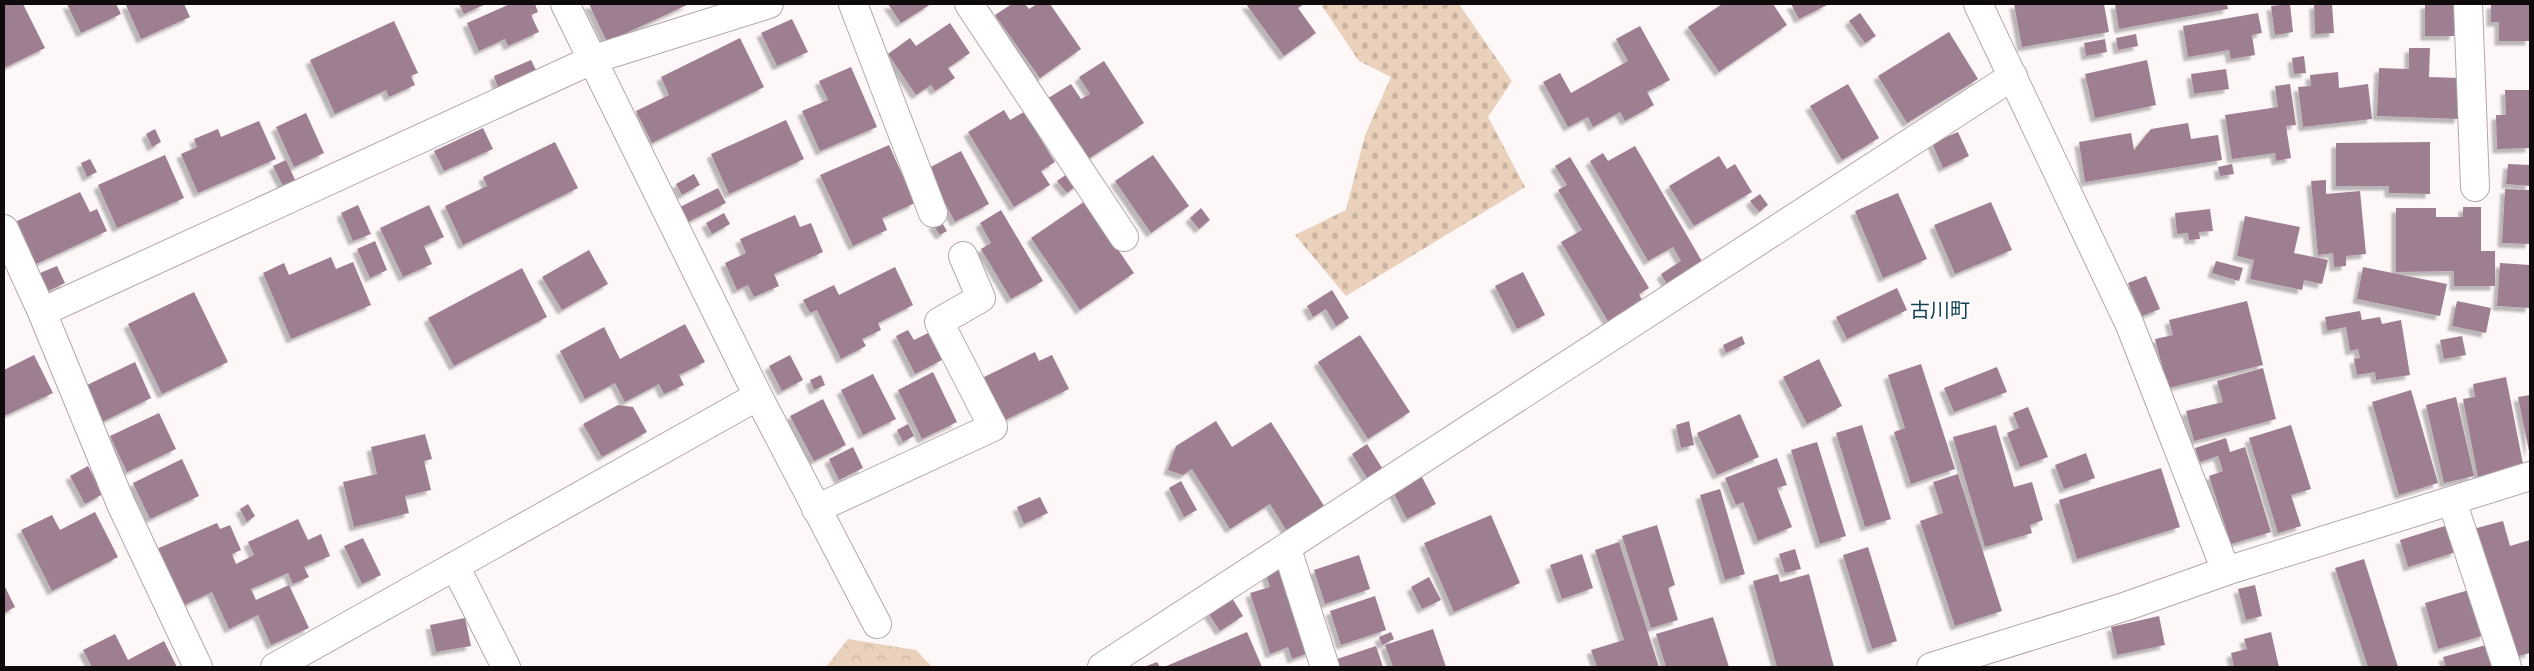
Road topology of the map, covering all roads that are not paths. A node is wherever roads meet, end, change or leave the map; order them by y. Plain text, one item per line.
1 (565, 4) edge
2 (769, 4) edge
3 (853, 4) edge
4 (969, 4) edge
5 (1978, 4) edge
6 (2468, 4) edge
7 (594, 59) junction
8 (2013, 76) junction
9 (2475, 187) dead end
10 (934, 213) dead end
11 (4, 229) edge
12 (1124, 237) dead end
13 (963, 256) dead end
14 (42, 312) junction
15 (758, 396) junction
16 (2530, 476) edge
17 (2452, 501) junction
18 (816, 509) junction
19 (1287, 549) junction
20 (455, 566) junction
21 (2226, 571) junction
22 (877, 624) dead end
23 (198, 667) edge
24 (275, 667) edge
25 (506, 667) edge
26 (1102, 667) edge
27 (1325, 667) edge
28 (1931, 667) edge
29 (2506, 667) edge

1 - 7 street
2 - 7 street
3 - 10 street
4 - 12 street
5 - 8 street
6 - 9 street
7 - 14 street
7 - 15 street
8 - 19 street
8 - 21 street
11 - 14 street
13 - 18 street
14 - 23 street
15 - 18 street
15 - 20 street
16 - 17 street
17 - 21 street
17 - 29 street
18 - 22 street
19 - 26 street
19 - 27 street
20 - 24 street
20 - 25 street
21 - 28 street

